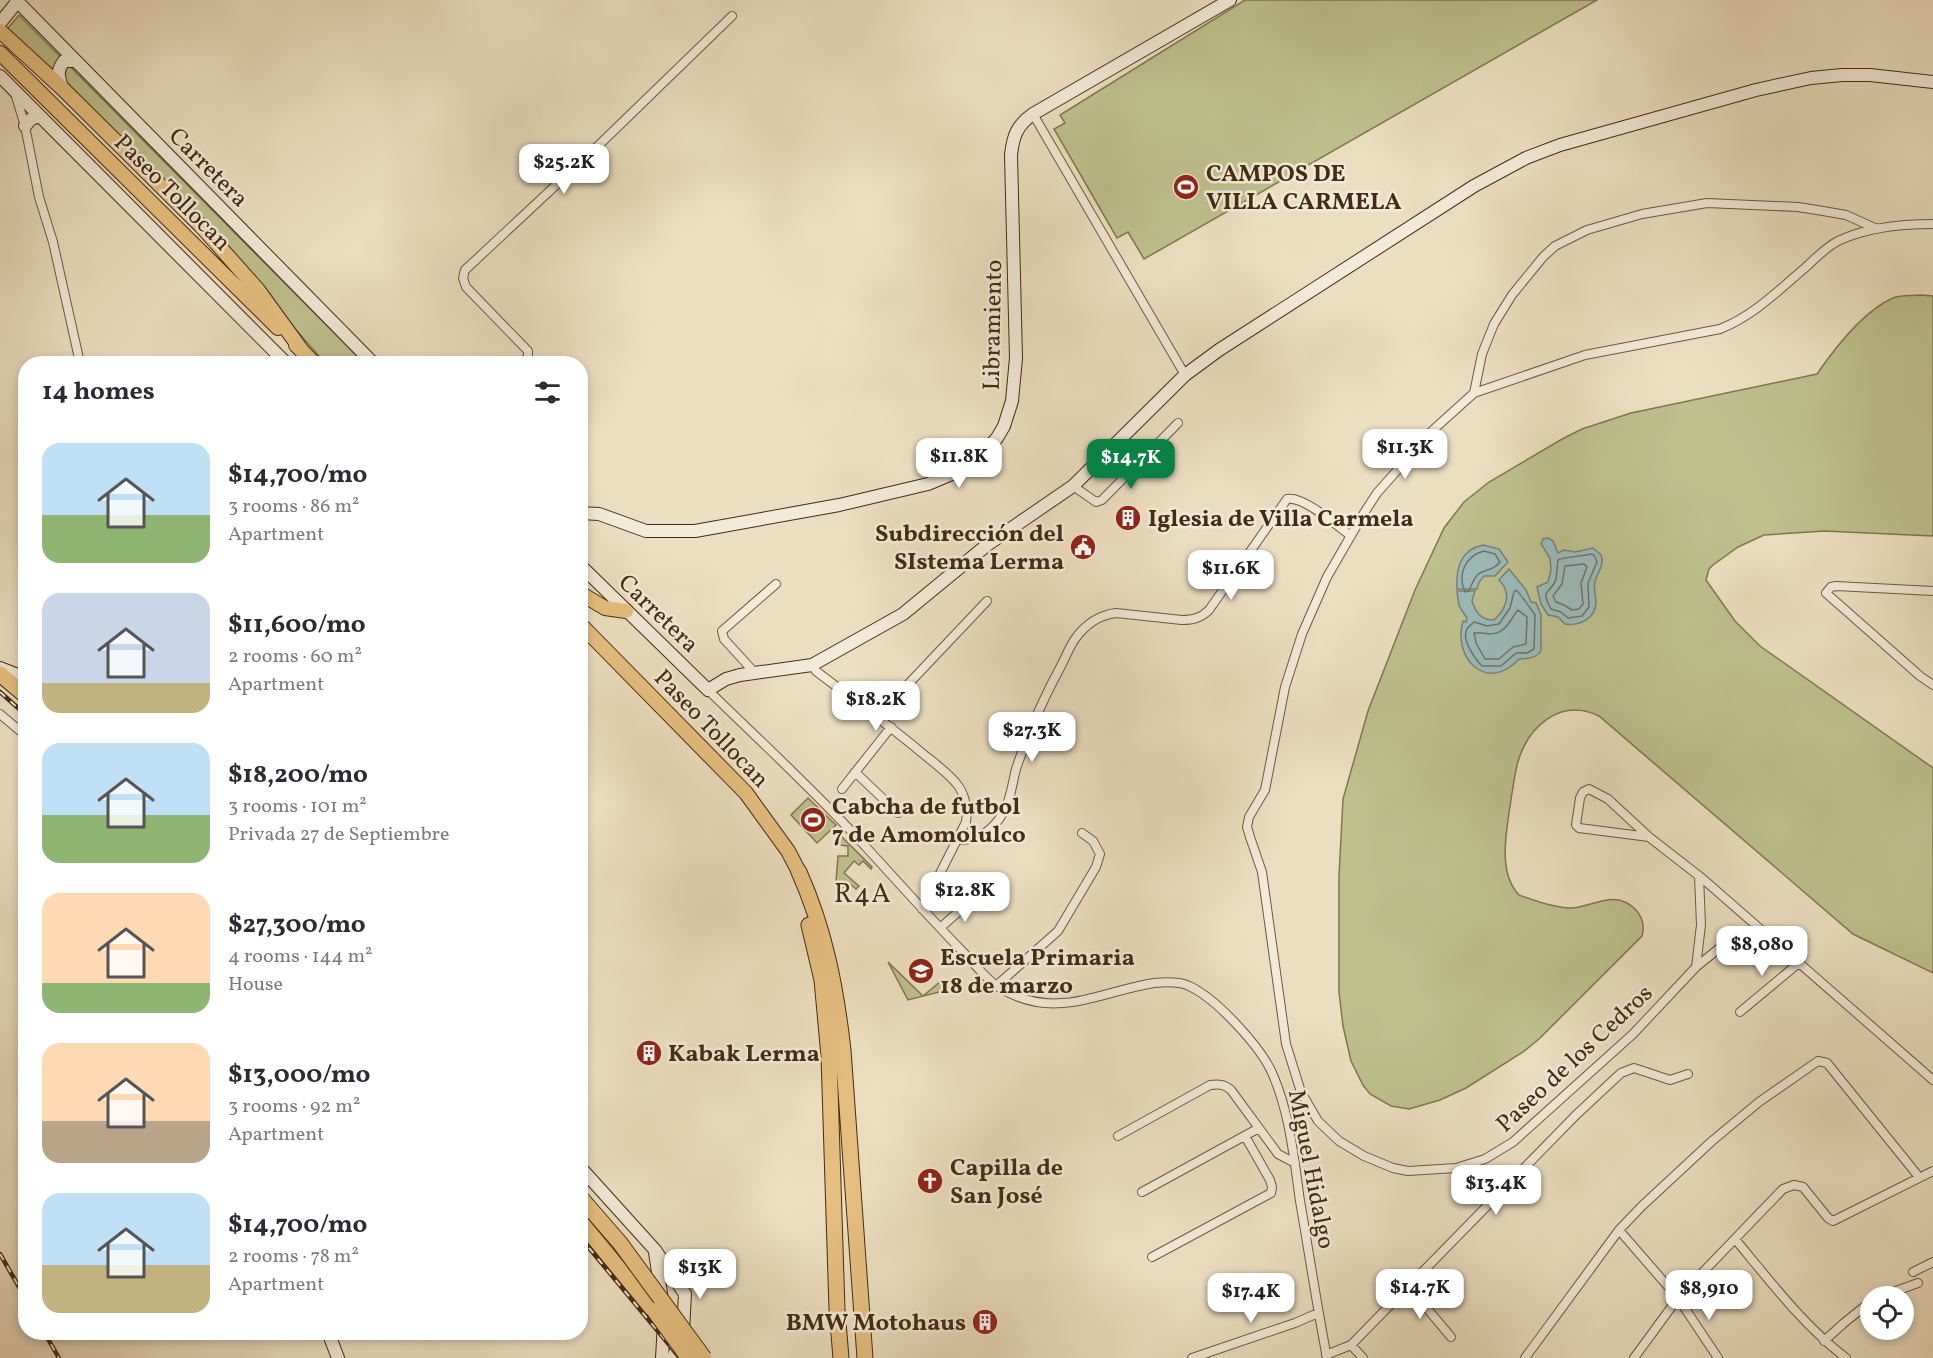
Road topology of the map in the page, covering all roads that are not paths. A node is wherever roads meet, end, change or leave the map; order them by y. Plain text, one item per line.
1 (1230, 0) edge
2 (16, 1) edge
3 (732, 16) dead end
4 (0, 23) edge
5 (0, 31) edge
6 (0, 53) edge
7 (75, 61) junction
8 (0, 76) edge
9 (1933, 82) edge
10 (62, 88) junction
11 (14, 90) junction
12 (1033, 114) junction
13 (40, 116) junction
14 (25, 126) junction
15 (1933, 224) edge
16 (1877, 229) junction
17 (303, 352) junction
18 (78, 356) edge
19 (279, 356) edge
20 (307, 356) edge
21 (366, 356) edge
22 (528, 356) edge
23 (1185, 375) junction
24 (1474, 393) junction
25 (1178, 423) dead end
26 (1073, 486) junction
27 (588, 513) edge
28 (1351, 536) junction
29 (588, 573) edge
30 (776, 584) dead end
31 (1933, 591) edge
32 (588, 598) edge
33 (987, 601) dead end
34 (626, 611) junction
35 (588, 632) edge
36 (812, 665) junction
37 (0, 668) edge
38 (754, 672) junction
39 (0, 674) edge
40 (18, 675) edge
41 (1933, 685) edge
42 (18, 689) edge
43 (708, 690) junction
44 (0, 714) edge
45 (878, 717) junction
46 (891, 727) junction
47 (18, 729) edge
48 (855, 772) junction
49 (842, 789) dead end
50 (898, 813) dead end
51 (1082, 833) dead end
52 (1649, 837) junction
53 (958, 840) junction
54 (799, 872) junction
55 (1699, 876) junction
56 (973, 899) dead end
57 (922, 909) junction
58 (940, 928) junction
59 (1775, 941) junction
60 (1800, 962) junction
61 (1696, 967) junction
62 (996, 986) junction
63 (1740, 1012) dead end
64 (1688, 1074) dead end
65 (1933, 1080) edge
66 (1259, 1128) junction
67 (1118, 1136) dead end
68 (1245, 1136) junction
69 (1294, 1163) junction
70 (1933, 1171) edge
71 (588, 1176) edge
72 (1919, 1176) junction
73 (1142, 1192) dead end
74 (588, 1206) edge
75 (1619, 1230) junction
76 (588, 1231) edge
77 (1735, 1239) junction
78 (655, 1250) junction
79 (1152, 1257) dead end
80 (1933, 1263) edge
81 (1913, 1272) dead end
82 (1918, 1283) dead end
83 (1910, 1286) edge
84 (1409, 1287) junction
85 (1678, 1299) junction
86 (653, 1310) joint
87 (1860, 1310) edge
88 (1318, 1313) junction
89 (1451, 1337) dead end
90 (331, 1340) edge
91 (1824, 1341) junction
92 (1352, 1345) junction
93 (1326, 1356) edge
94 (338, 1358) edge
95 (662, 1358) edge
96 (673, 1358) edge
97 (688, 1358) edge
98 (704, 1358) edge
99 (841, 1358) edge
100 (865, 1358) edge
101 (1192, 1358) edge
102 (1363, 1358) edge
103 (1525, 1358) edge
104 (1634, 1358) edge
105 (1718, 1358) edge
106 (1846, 1358) edge

1 - 12 main road, Libramiento
2 - 4 main road
2 - 7 main road, Carretera
3 - 22 street
5 - 10 main road
6 - 17 main road, Paseo Tollocan
7 - 10 main road
7 - 21 main road, Carretera
8 - 11 main road
9 - 23 main road
10 - 17 main road
11 - 13 main road
11 - 14 street
12 - 23 street
12 - 27 main road, Libramiento
13 - 14 main road
13 - 19 main road
14 - 18 street
15 - 16 street
16 - 24 street
16 - 24 street
17 - 20 main road, Paseo Tollocan
23 - 26 main road
24 - 28 street, Paseo de los Cedros
25 - 26 street
26 - 36 main road
28 - 53 street
28 - 61 street, Paseo de los Cedros
29 - 34 main road, Carretera
30 - 38 street
31 - 41 street
32 - 34 main road
33 - 45 street
34 - 43 main road, Carretera
35 - 54 main road, Paseo Tollocan
36 - 38 main road
36 - 45 street
37 - 40 main road
38 - 43 main road
39 - 42 highway
43 - 57 street, Miguel Hidalgo
44 - 47 street
45 - 46 street
46 - 48 street
46 - 53 street
48 - 49 street
48 - 50 street
51 - 62 street
52 - 52 street
52 - 55 street
53 - 57 street
54 - 99 highway
54 - 100 highway
55 - 59 street
55 - 61 street
56 - 58 street
57 - 58 street, Miguel Hidalgo
58 - 62 street, Miguel Hidalgo
59 - 60 street
59 - 61 street, Paseo de los Cedros
60 - 63 street
60 - 65 street
62 - 69 street, Miguel Hidalgo
64 - 84 street
66 - 67 street
66 - 68 street
66 - 69 street
68 - 73 street
68 - 79 street
69 - 88 street, Miguel Hidalgo
70 - 72 street
71 - 78 main road
72 - 75 street
72 - 77 street
74 - 98 highway, bridge
75 - 85 street
75 - 103 street
76 - 86 highway
77 - 85 street
77 - 91 street
78 - 95 main road
78 - 96 main road
80 - 81 street
82 - 83 street
84 - 89 street
84 - 92 street
85 - 104 street
85 - 105 street
86 - 97 main road, bridge
87 - 91 street
88 - 93 street, Miguel Hidalgo
88 - 101 street
90 - 94 main road
91 - 106 street
92 - 93 street
92 - 102 street

